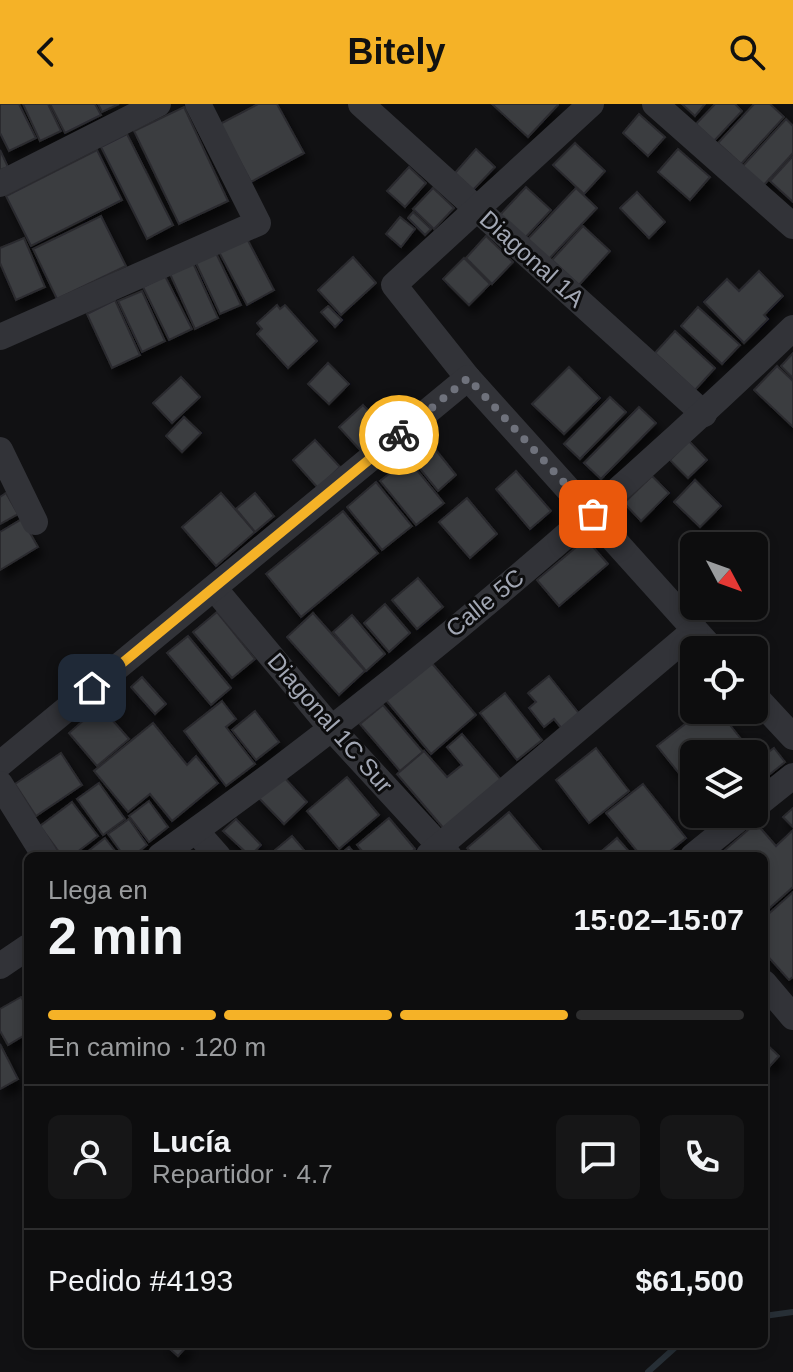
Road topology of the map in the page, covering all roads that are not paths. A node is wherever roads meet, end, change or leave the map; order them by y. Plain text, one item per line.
1 (158, 104) edge
2 (198, 104) edge
3 (361, 104) edge
4 (591, 104) edge
5 (655, 104) edge
6 (0, 184) edge
7 (477, 209) junction
8 (793, 226) edge
9 (793, 328) edge
10 (0, 337) edge
11 (468, 378) junction
12 (704, 414) junction
13 (0, 450) edge
14 (593, 514) junction
15 (35, 522) dead end
16 (214, 588) junction
17 (695, 630) junction
18 (700, 636) edge
19 (768, 710) edge
20 (332, 729) junction
21 (793, 737) edge
22 (0, 764) edge
23 (793, 776) edge
24 (0, 784) edge
25 (768, 796) edge
26 (728, 828) edge
27 (196, 831) junction
28 (42, 852) edge
29 (166, 852) edge
30 (214, 852) edge
31 (438, 852) edge
32 (440, 852) edge
33 (698, 852) edge
34 (24, 950) edge
35 (0, 966) edge
36 (768, 987) edge
37 (790, 1008) edge

1 - 6 street
2 - 10 street
3 - 7 street, Diagonal 1A
4 - 7 street
5 - 8 street
7 - 11 street
7 - 12 street, Diagonal 1A
9 - 12 street, Calle 5C
11 - 14 street
11 - 16 street
12 - 14 street, Calle 5C
13 - 15 street
14 - 17 street
14 - 20 street, Calle 5C
16 - 20 street, Diagonal 1C Sur
16 - 22 street
17 - 18 street
17 - 32 street
19 - 21 street
20 - 27 street, Calle 5C
20 - 31 street, Diagonal 1C Sur
23 - 25 street
24 - 28 street
26 - 33 street
27 - 29 street, Calle 5C
27 - 30 street
34 - 35 street
36 - 37 street

